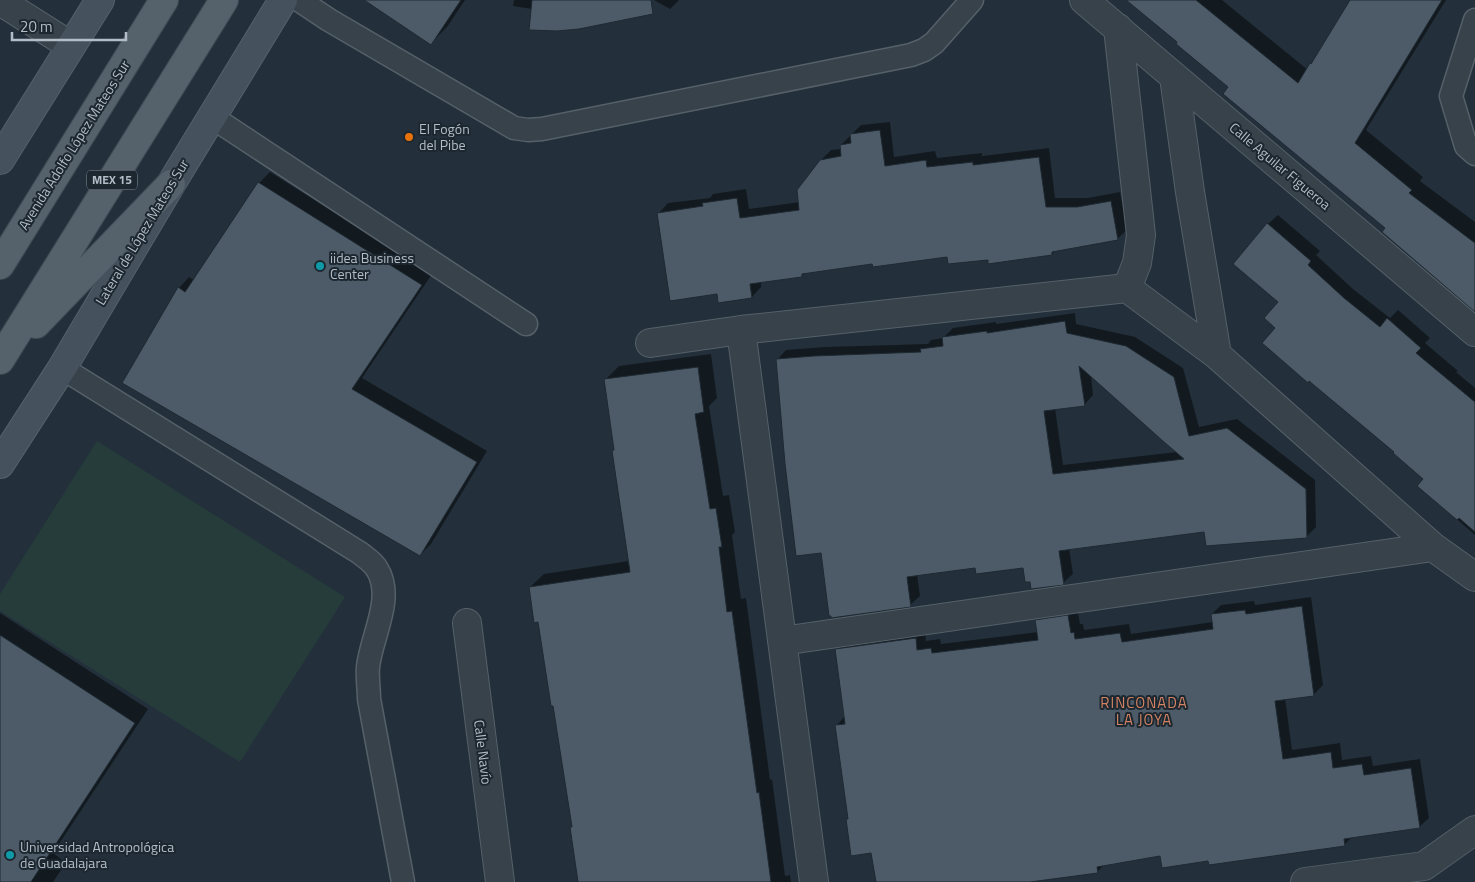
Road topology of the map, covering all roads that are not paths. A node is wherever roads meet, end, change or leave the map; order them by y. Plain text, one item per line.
1 (100, 0) edge
2 (164, 0) edge
3 (224, 0) edge
4 (283, 0) edge
5 (299, 0) edge
6 (972, 0) edge
7 (1084, 0) edge
8 (0, 1) edge
9 (1475, 20) edge
10 (1118, 28) junction
11 (71, 46) junction
12 (1174, 77) junction
13 (212, 117) junction
14 (1475, 154) edge
15 (0, 160) edge
16 (171, 184) junction
17 (0, 265) edge
18 (1127, 288) junction
19 (526, 324) dead end
20 (741, 330) junction
21 (1475, 332) edge
22 (650, 343) dead end
23 (1217, 355) junction
24 (0, 361) edge
25 (62, 368) junction
26 (0, 464) edge
27 (1433, 547) junction
28 (1475, 577) edge
29 (468, 623) dead end
30 (782, 640) junction
31 (1475, 830) edge
32 (403, 882) edge
33 (500, 882) edge
34 (814, 882) edge
35 (1305, 882) edge

1 - 11 main road
2 - 17 main road, Avenida Adolfo López Mateos Sur
3 - 24 main road, MEX 15
4 - 13 main road, Lateral de López Mateos Sur
5 - 6 lane
7 - 10 street, Calle Aguilar Figueroa
8 - 11 street
9 - 14 lane
10 - 12 street, Calle Aguilar Figueroa
10 - 18 street
11 - 15 main road
12 - 21 street, Calle Aguilar Figueroa
12 - 23 street
13 - 16 main road, Lateral de López Mateos Sur
13 - 19 lane
16 - 24 main road
16 - 25 main road, Lateral de López Mateos Sur
18 - 20 street
18 - 23 street
20 - 22 street
20 - 30 street
23 - 27 street
25 - 26 main road, Lateral de López Mateos Sur
25 - 32 lane
27 - 28 street
27 - 30 street
29 - 33 street, Calle Navío
30 - 34 street
31 - 35 street

